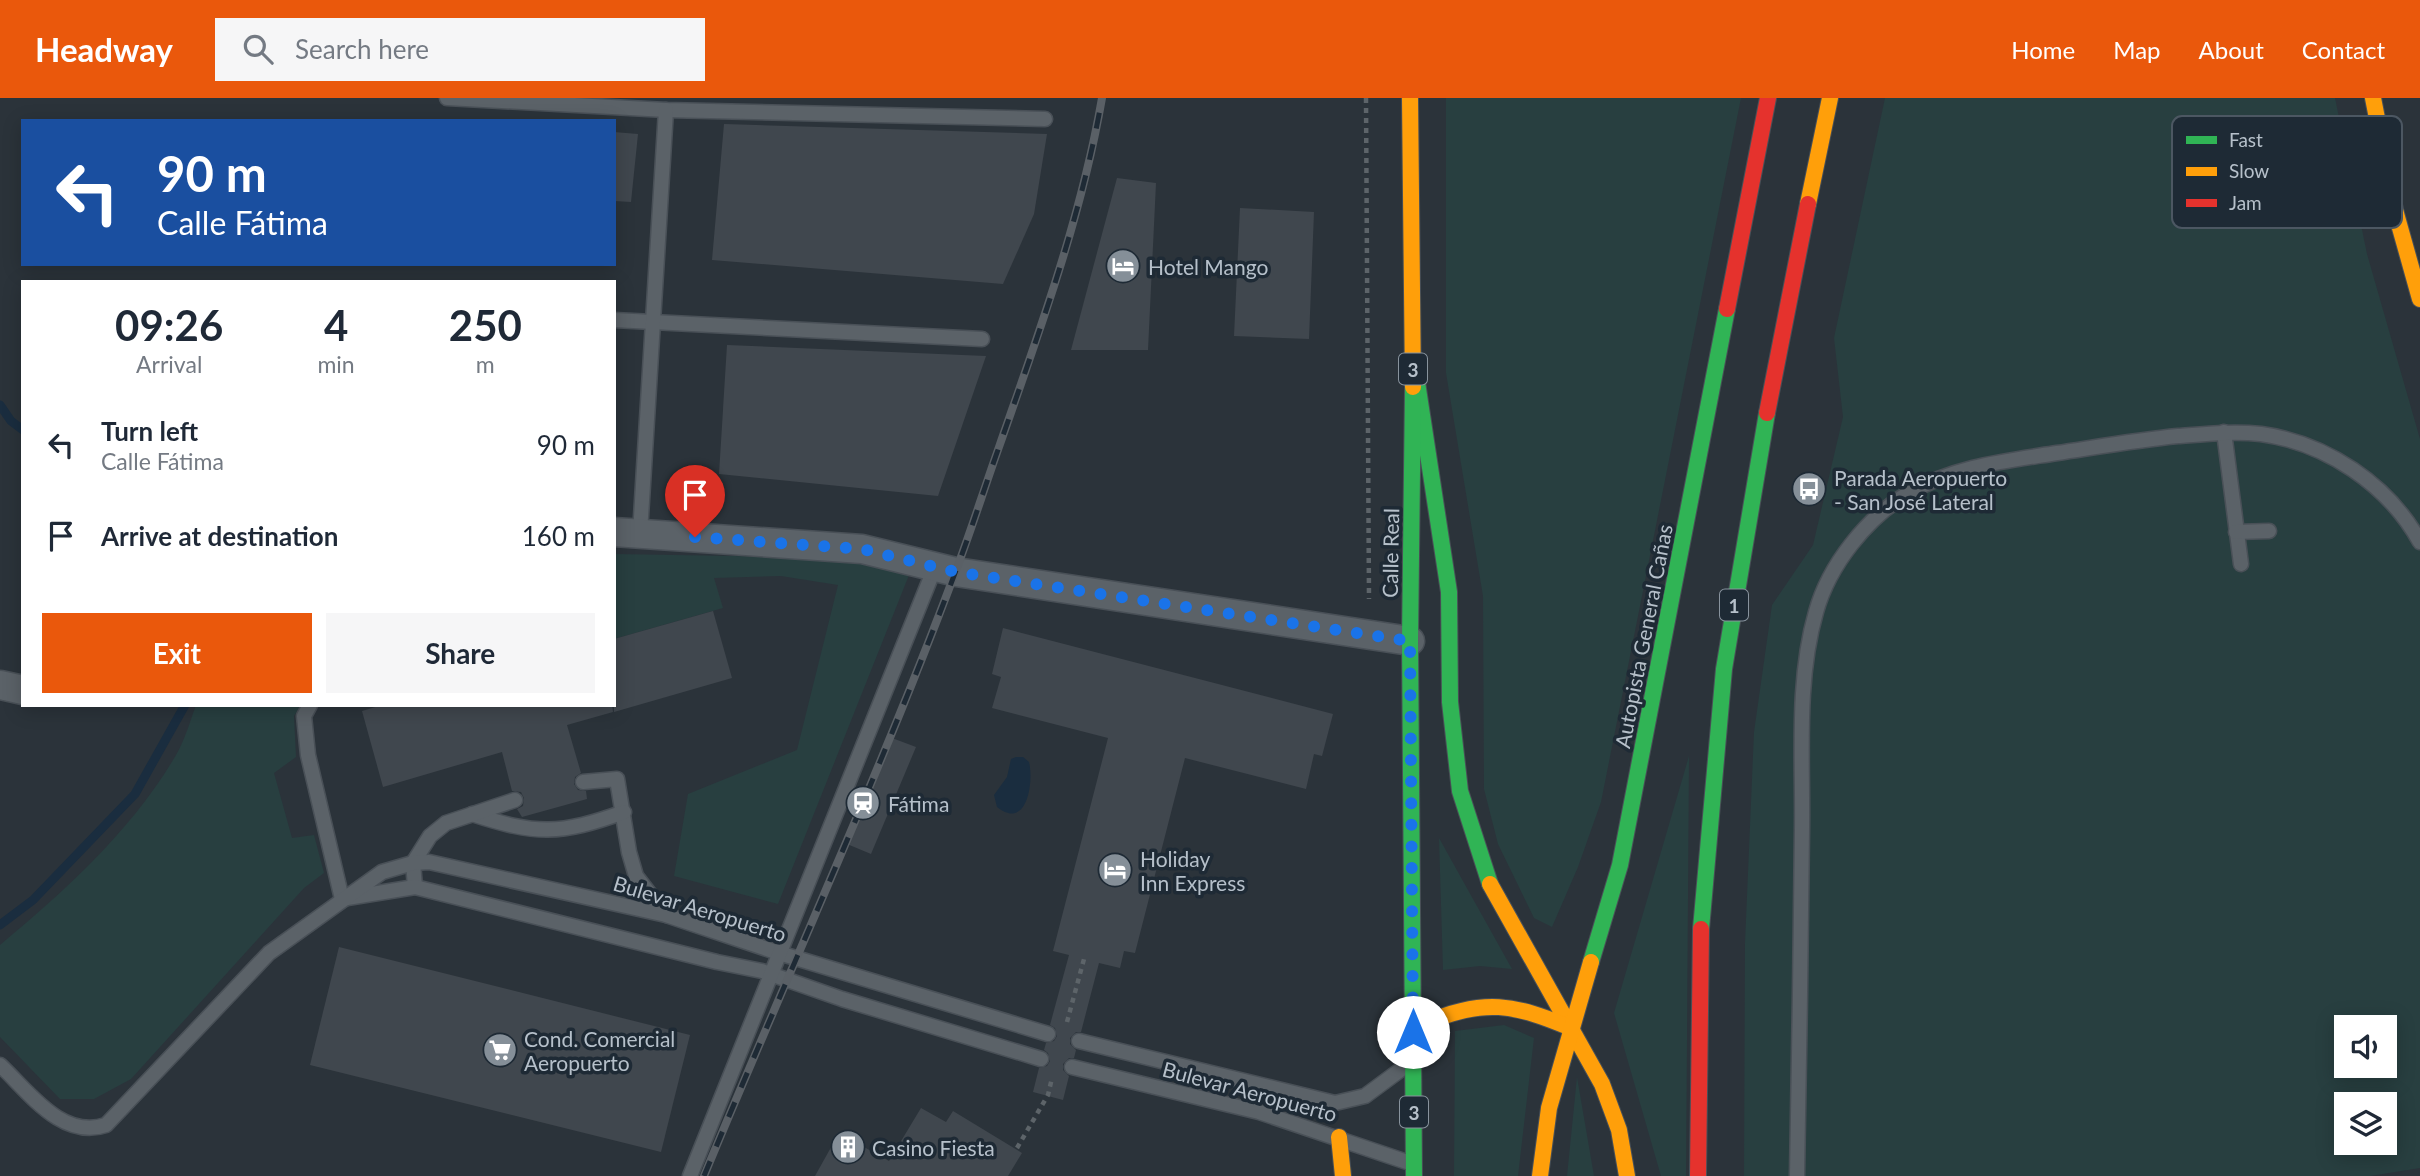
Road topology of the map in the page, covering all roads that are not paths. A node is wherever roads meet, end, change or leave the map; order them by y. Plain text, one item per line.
1 (447, 98) edge
2 (1410, 98) edge
3 (1768, 98) edge
4 (1832, 98) edge
5 (2373, 98) edge
6 (666, 110) junction
7 (2377, 116) edge
8 (1045, 119) dead end
9 (2400, 228) edge
10 (2420, 299) edge
11 (616, 320) edge
12 (653, 322) junction
13 (982, 339) dead end
14 (1413, 356) junction
15 (2224, 432) junction
16 (2269, 531) dead end
17 (627, 532) edge
18 (2236, 532) junction
19 (2420, 541) edge
20 (2241, 564) dead end
21 (935, 567) junction
22 (1410, 641) junction
23 (0, 685) edge
24 (21, 690) edge
25 (309, 707) edge
26 (583, 782) dead end
27 (515, 800) dead end
28 (624, 811) junction
29 (472, 814) junction
30 (413, 863) junction
31 (415, 887) junction
32 (342, 899) junction
33 (666, 915) junction
34 (779, 953) junction
35 (771, 974) junction
36 (1571, 1028) junction
37 (1048, 1034) dead end
38 (1079, 1041) dead end
39 (1041, 1059) dead end
40 (1413, 1060) junction
41 (0, 1065) edge
42 (1072, 1067) dead end
43 (1264, 1085) junction
44 (1259, 1112) junction
45 (1339, 1138) junction
46 (1414, 1170) edge
47 (690, 1176) edge
48 (1343, 1176) edge
49 (1540, 1176) edge
50 (1626, 1176) edge
51 (1698, 1176) edge
52 (1797, 1176) edge

1 - 6 lane
2 - 14 main road, Calle Real / 3
3 - 36 main road, Autopista General Cañas
4 - 51 main road, 1
5 - 7 main road
6 - 8 lane
6 - 12 lane
9 - 10 main road
11 - 12 lane
12 - 13 lane
12 - 17 lane
14 - 22 main road, Calle Real / 3
14 - 36 main road
15 - 18 lane
15 - 19 lane
15 - 52 lane
16 - 18 lane
17 - 21 street
18 - 20 lane
21 - 22 street
21 - 34 lane
22 - 40 main road, Calle Real / 3
23 - 24 street
25 - 32 lane
26 - 28 lane
27 - 29 lane
28 - 29 lane
28 - 33 lane
29 - 30 lane
30 - 31 lane
30 - 32 lane, Bulevar Aeropuerto
30 - 33 lane, Bulevar Aeropuerto
31 - 32 lane, Bulevar Aeropuerto
31 - 35 lane, Bulevar Aeropuerto
32 - 41 lane, Bulevar Aeropuerto
33 - 34 lane, Bulevar Aeropuerto
34 - 35 lane
34 - 37 lane, Bulevar Aeropuerto
35 - 39 lane, Bulevar Aeropuerto
35 - 47 lane
36 - 40 main road
36 - 49 main road, Autopista General Cañas
36 - 50 main road
38 - 43 lane, Bulevar Aeropuerto
40 - 43 lane, Bulevar Aeropuerto
40 - 46 main road, Calle Real / 3
42 - 44 lane, Bulevar Aeropuerto
43 - 44 lane
44 - 45 lane, Bulevar Aeropuerto
45 - 46 lane, Bulevar Aeropuerto
45 - 48 main road

